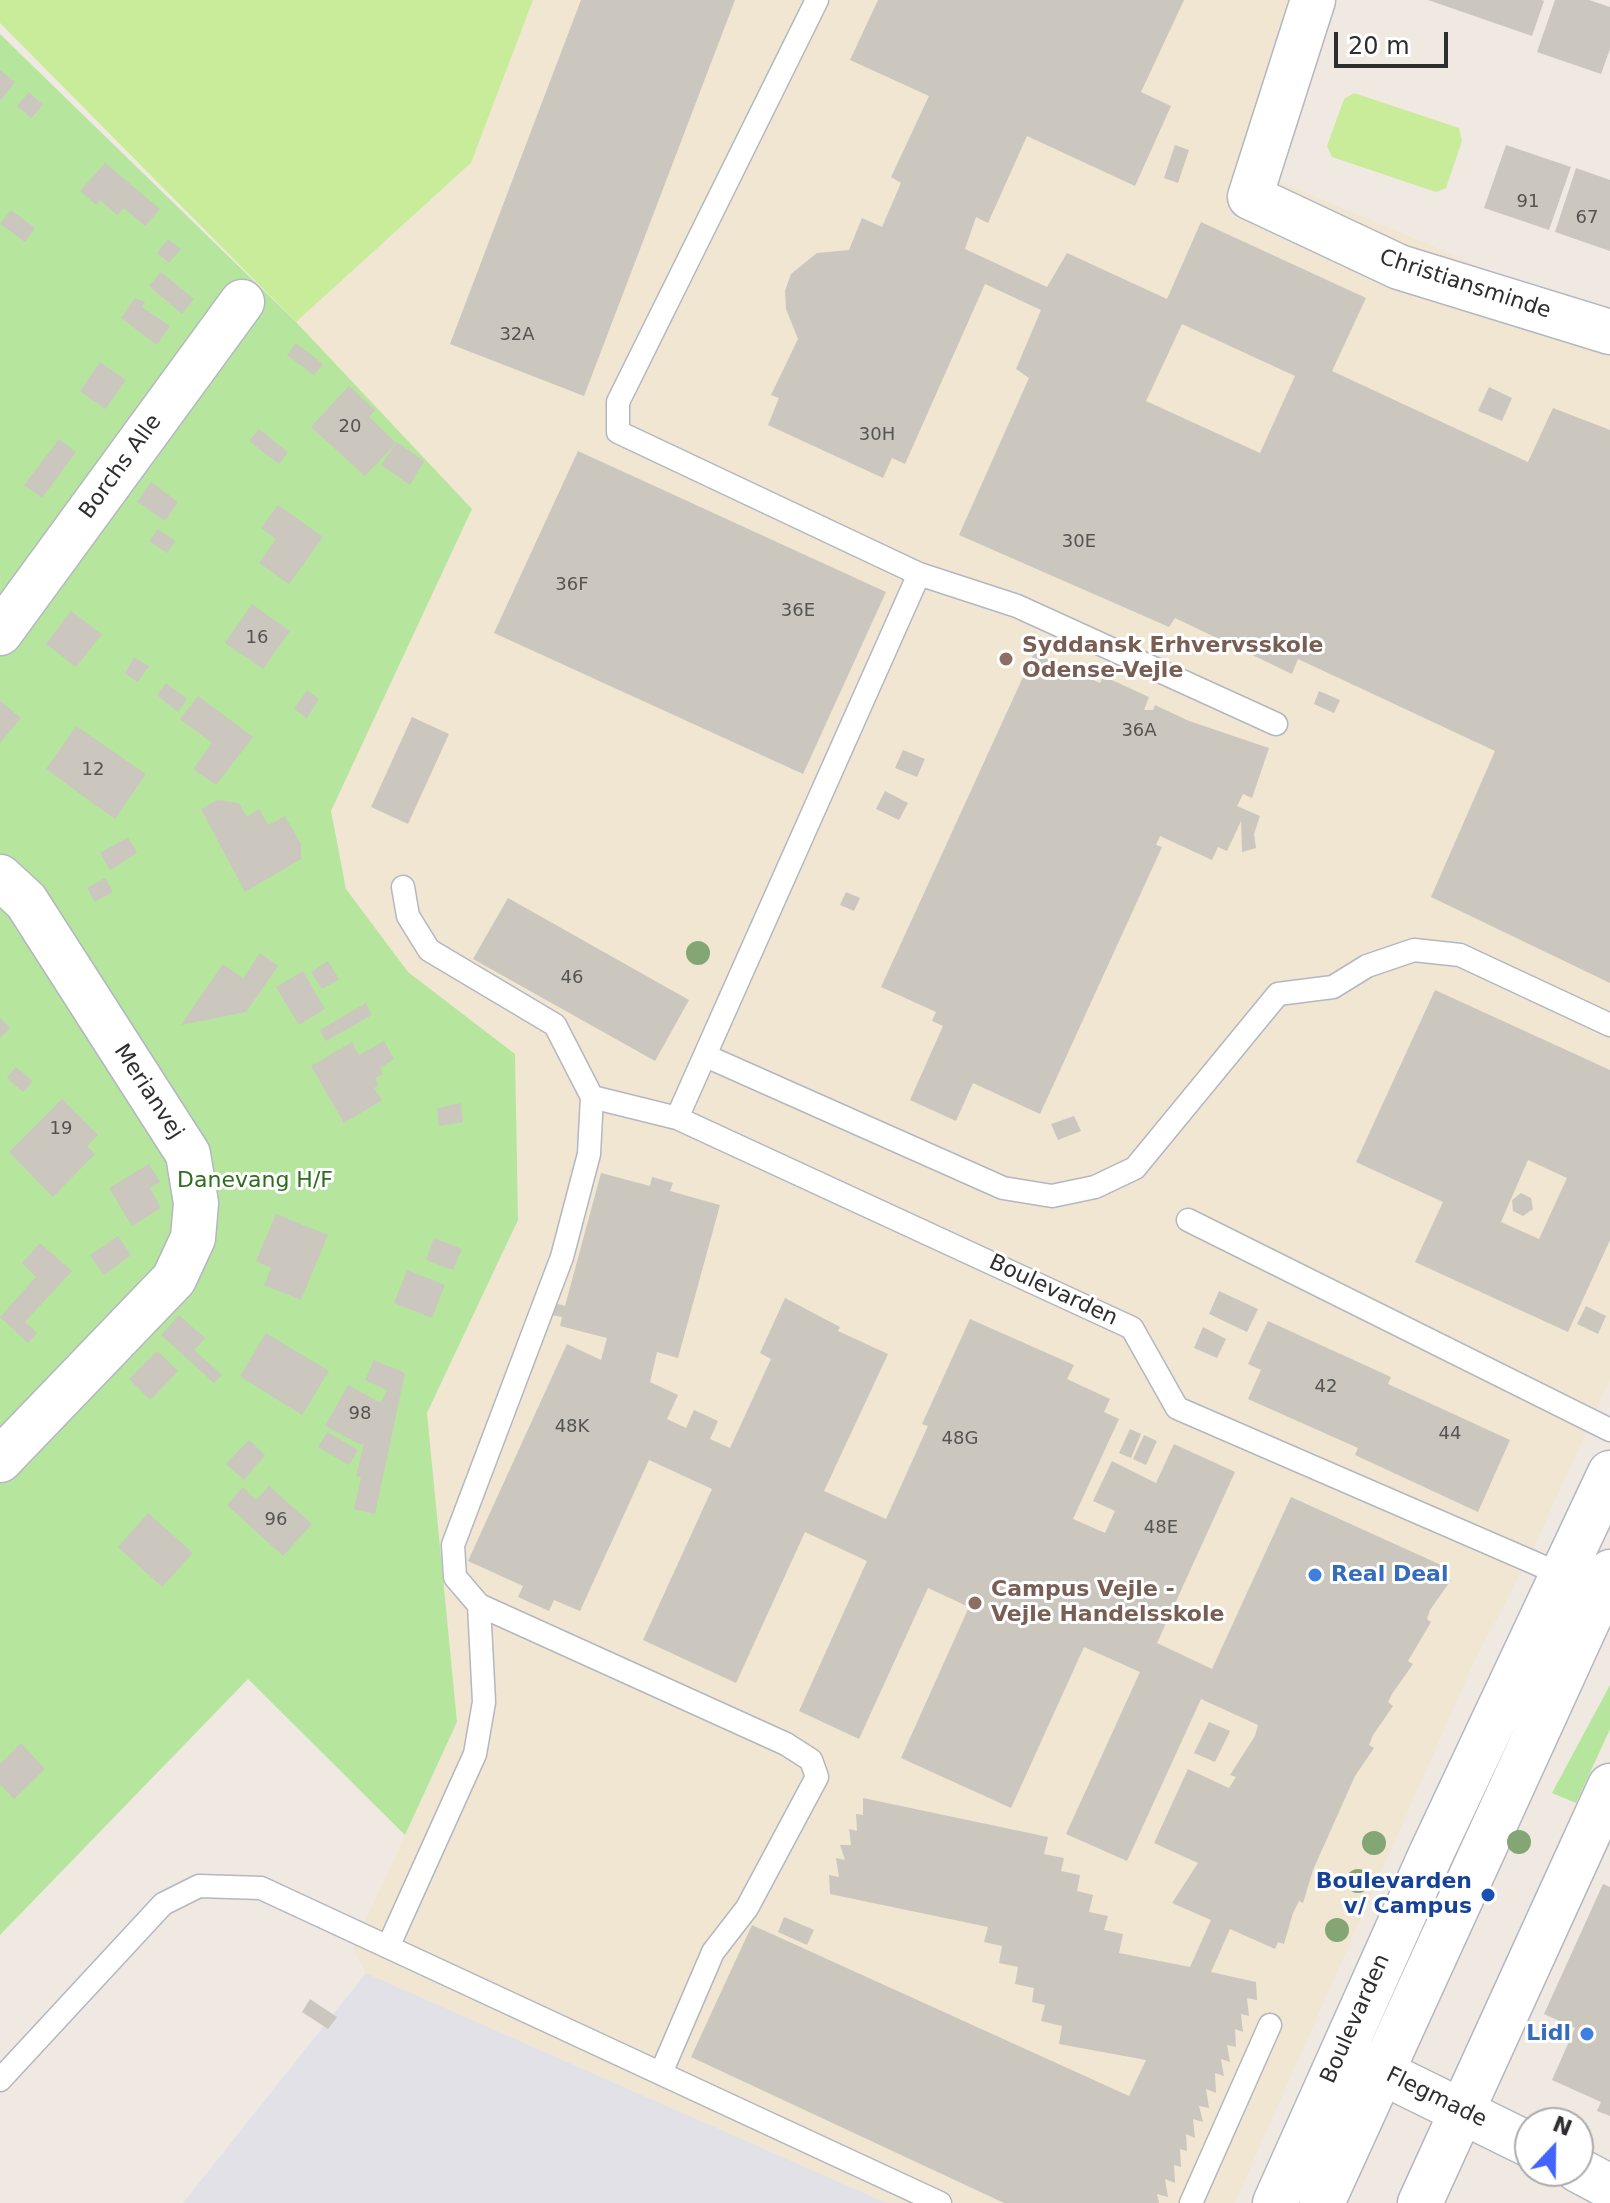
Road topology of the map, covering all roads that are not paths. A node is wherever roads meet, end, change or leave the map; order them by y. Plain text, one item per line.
1 (817, 0) edge
2 (1313, 0) edge
3 (242, 302) dead end
4 (1610, 332) edge
5 (919, 574) junction
6 (0, 633) edge
7 (1276, 724) dead end
8 (0, 877) edge
9 (403, 887) dead end
10 (1610, 1025) edge
11 (706, 1056) junction
12 (592, 1097) junction
13 (677, 1118) junction
14 (1188, 1220) dead end
15 (1610, 1430) edge
16 (0, 1460) edge
17 (1610, 1473) edge
18 (1561, 1575) junction
19 (1605, 1582) edge
20 (479, 1605) junction
21 (1610, 1786) edge
22 (1599, 1840) edge
23 (388, 1947) junction
24 (1270, 2025) dead end
25 (1341, 2053) junction
26 (1383, 2072) junction
27 (661, 2073) junction
28 (0, 2080) edge
29 (1462, 2110) junction
30 (1514, 2137) edge
31 (940, 2203) edge
32 (1191, 2203) edge
33 (1275, 2203) edge
34 (1322, 2203) edge
35 (1420, 2203) edge

1 - 5 lane
2 - 4 street, Christiansminde
3 - 6 street, Borchs Alle
5 - 7 lane
5 - 11 lane
8 - 16 street, Merianvej
9 - 12 lane
10 - 11 lane
11 - 13 lane
12 - 13 lane, Boulevarden
12 - 20 lane
13 - 18 lane, Boulevarden
14 - 15 lane
17 - 18 street, Boulevarden
18 - 19 lane, Boulevarden
18 - 25 street, Boulevarden
19 - 26 street, Boulevarden
20 - 23 lane
20 - 27 lane
21 - 22 street
22 - 29 street
23 - 27 lane
23 - 28 lane
24 - 32 lane
25 - 26 street, Flegmade
25 - 33 street, Boulevarden
26 - 29 street, Flegmade
26 - 34 street, Boulevarden
27 - 31 lane
29 - 30 street, Flegmade
29 - 35 street

